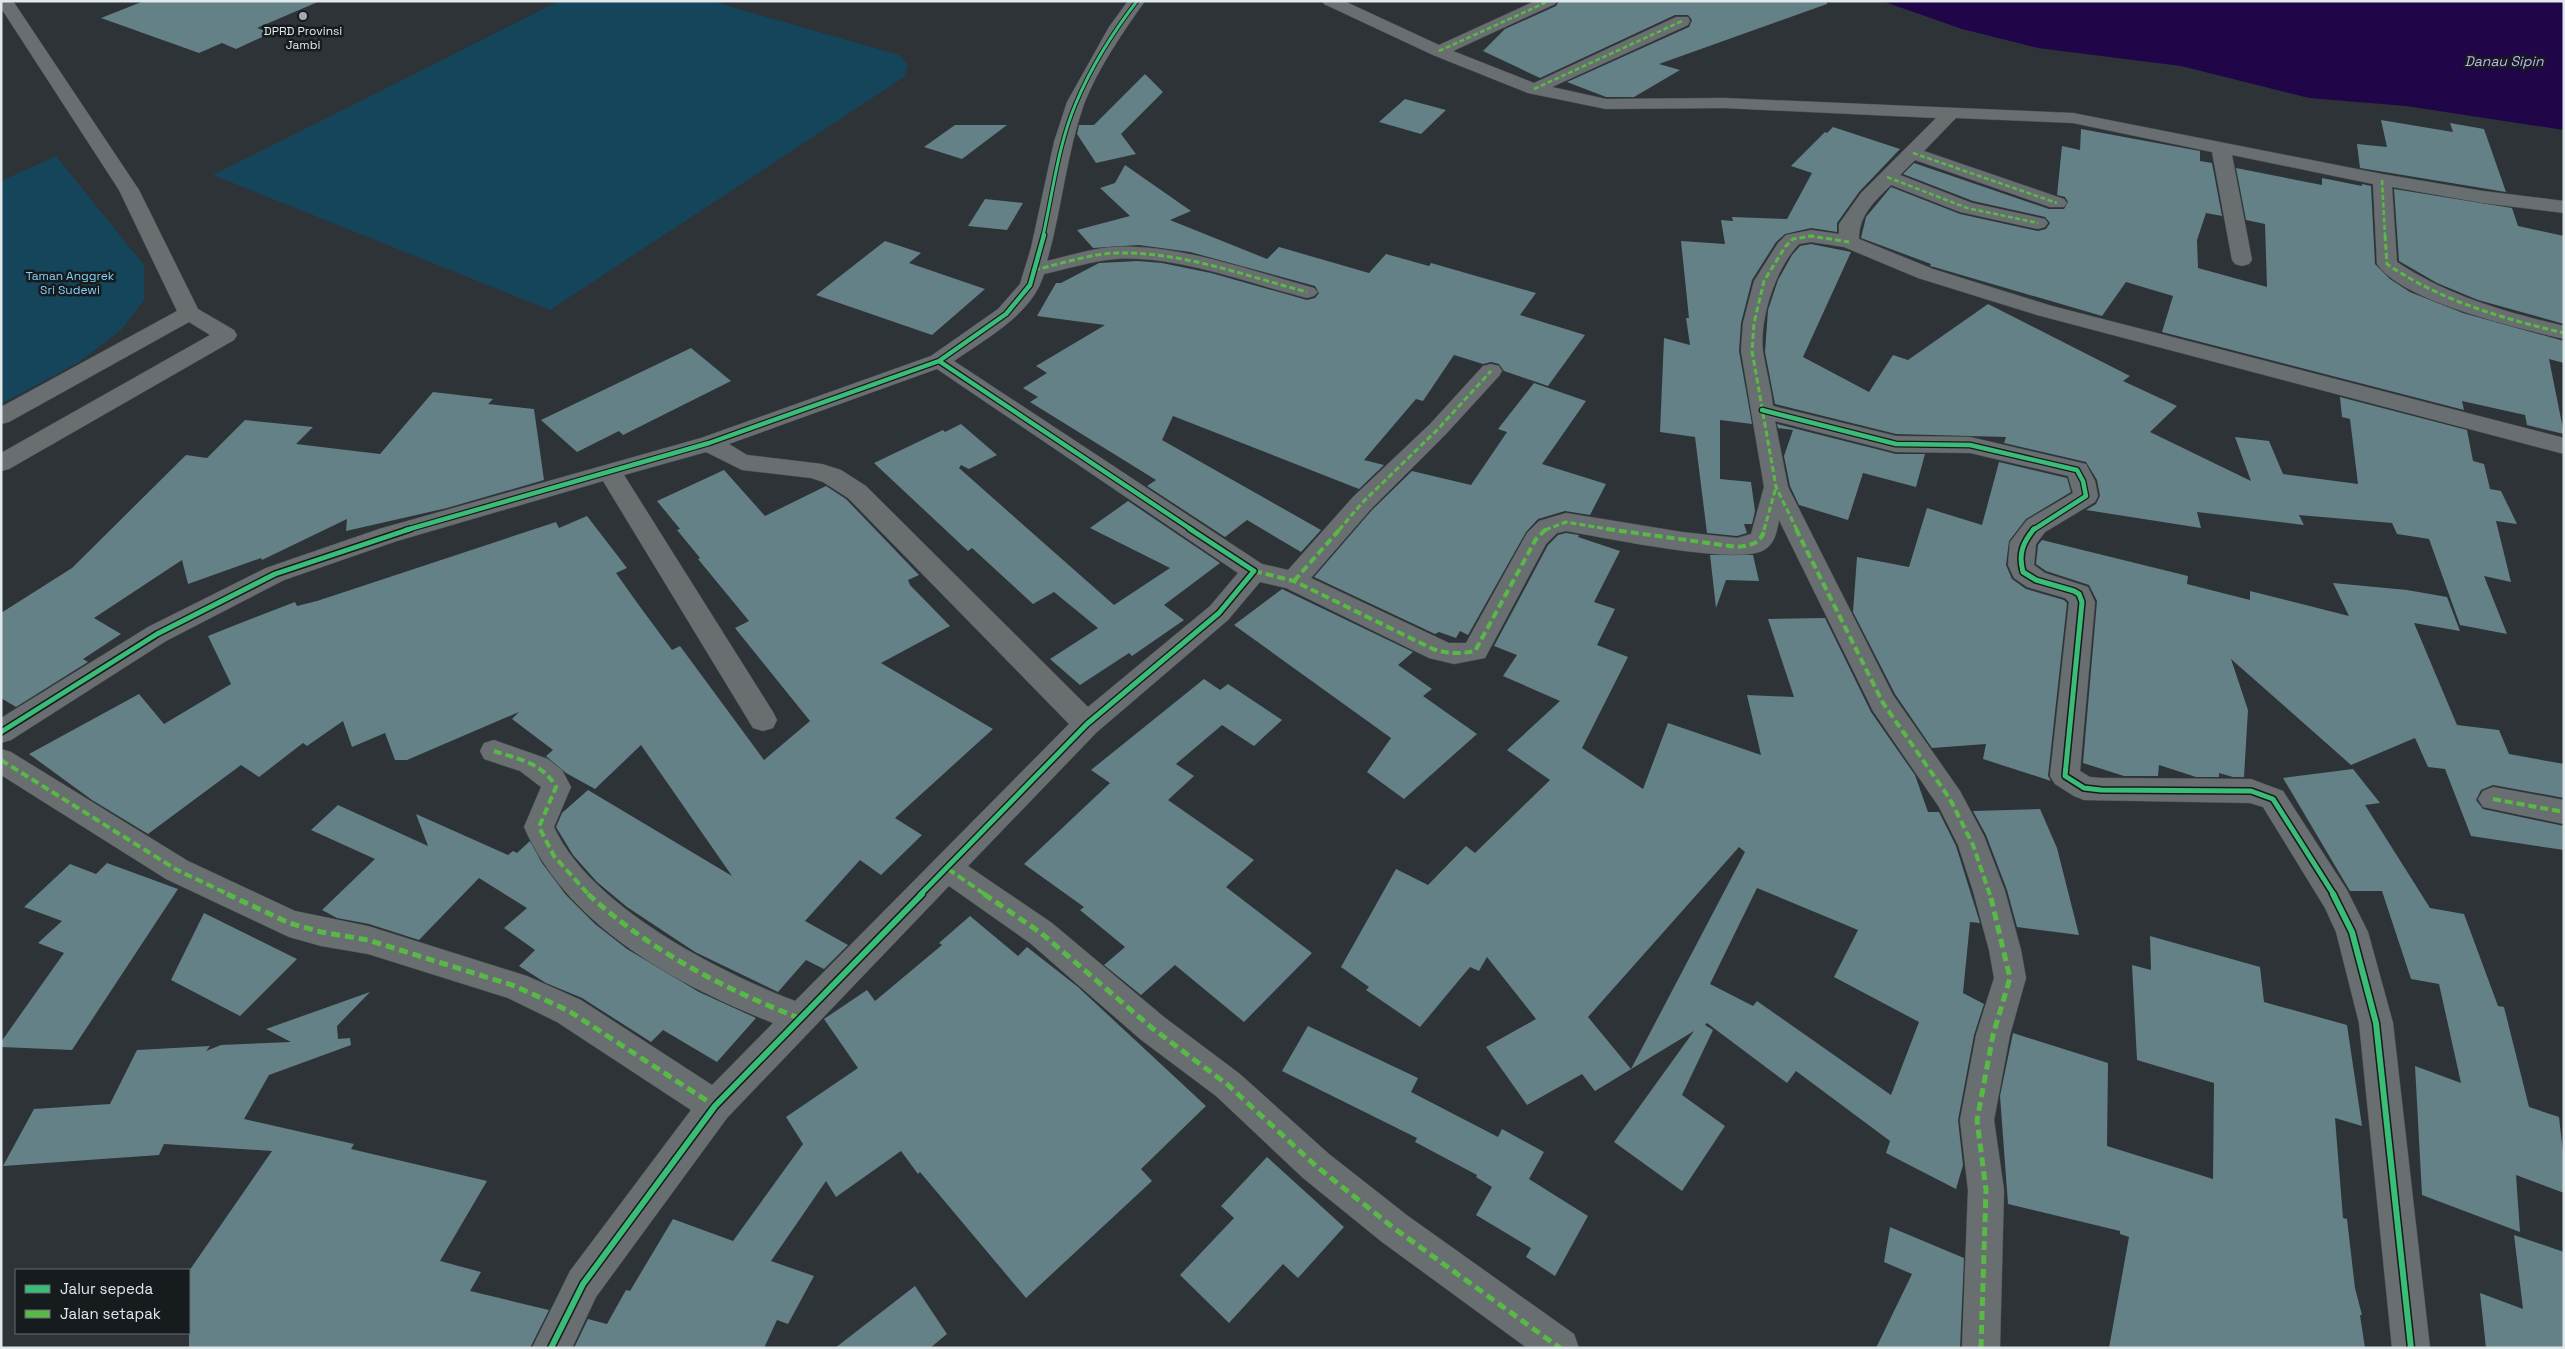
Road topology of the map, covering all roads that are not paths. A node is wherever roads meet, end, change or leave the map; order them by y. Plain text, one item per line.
1 (5, 1) edge
2 (1137, 1) edge
3 (1330, 1) edge
4 (1549, 1) edge
5 (1682, 20) dead end
6 (1439, 51) junction
7 (1534, 89) junction
8 (1950, 113) junction
9 (2221, 148) junction
10 (1913, 153) junction
11 (1887, 177) junction
12 (2382, 180) junction
13 (2058, 203) dead end
14 (2564, 207) edge
15 (2038, 223) dead end
16 (1849, 242) junction
17 (2242, 260) dead end
18 (1034, 270) junction
19 (1307, 292) dead end
20 (189, 313) junction
21 (2564, 333) edge
22 (939, 361) junction
23 (1491, 371) dead end
24 (1762, 410) junction
25 (1, 417) edge
26 (709, 442) junction
27 (2564, 446) edge
28 (1, 464) edge
29 (609, 471) junction
30 (1776, 487) junction
31 (1254, 571) junction
32 (1294, 581) junction
33 (763, 720) dead end
34 (1087, 724) junction
35 (1, 732) edge
36 (494, 751) dead end
37 (1, 760) edge
38 (2493, 799) dead end
39 (2564, 812) edge
40 (948, 869) junction
41 (799, 1018) junction
42 (716, 1106) junction
43 (551, 1348) edge
44 (1560, 1348) edge
45 (1981, 1348) edge
46 (2411, 1348) edge

1 - 20 street
2 - 18 street
3 - 6 street
4 - 6 street
5 - 7 street
6 - 7 street
7 - 8 street
8 - 9 street
8 - 10 street
9 - 12 street
9 - 17 street
10 - 11 street
10 - 13 street
11 - 15 street
11 - 16 street
12 - 14 street
12 - 21 street
16 - 24 street
16 - 27 street
18 - 19 street
18 - 22 street
20 - 25 street
20 - 28 street
22 - 26 street
22 - 31 street
23 - 32 street
24 - 30 street
24 - 46 street
26 - 29 street
26 - 34 street
29 - 33 street
29 - 35 street
30 - 32 street
30 - 45 street
31 - 32 street
31 - 34 street
34 - 40 street
36 - 41 street
37 - 42 street
38 - 39 street
40 - 41 street
40 - 44 street
41 - 42 street
42 - 43 street

